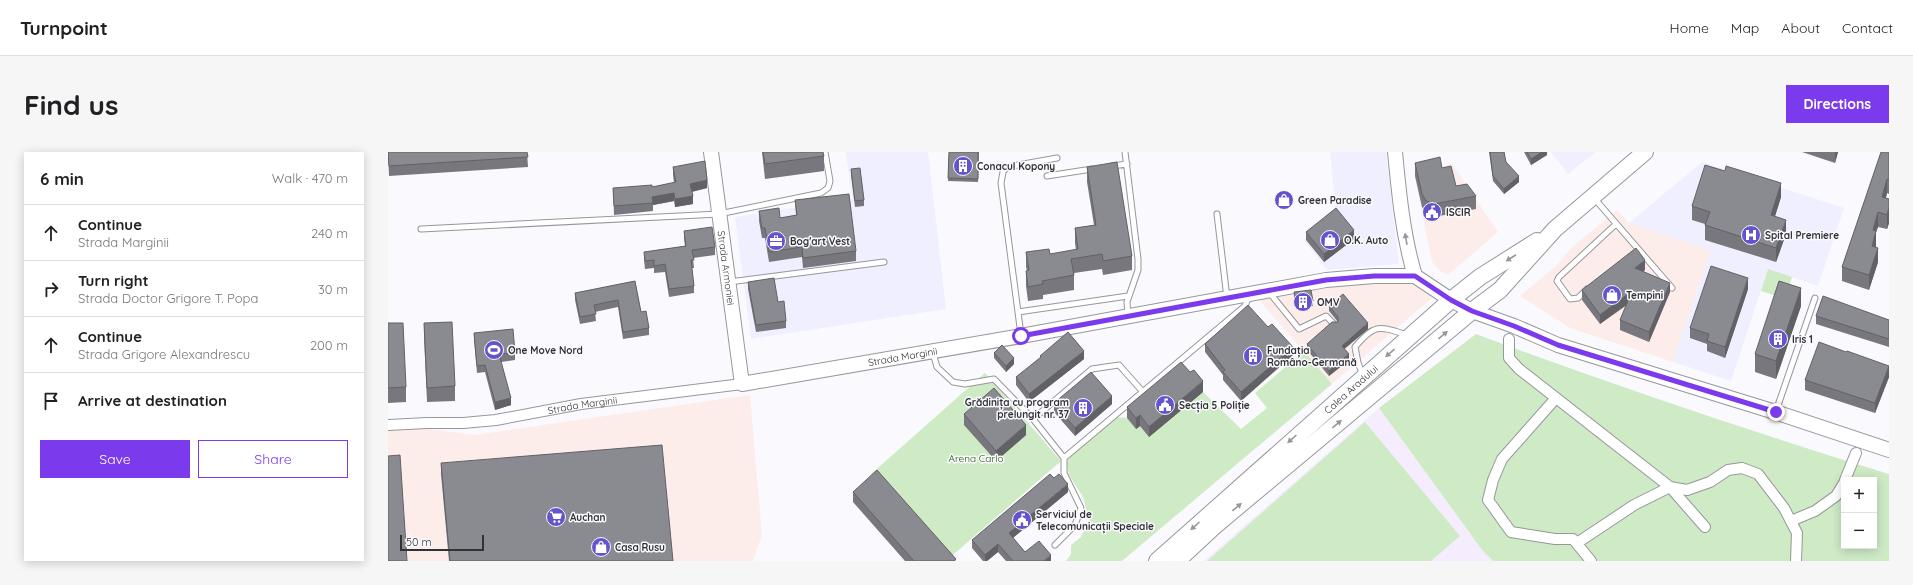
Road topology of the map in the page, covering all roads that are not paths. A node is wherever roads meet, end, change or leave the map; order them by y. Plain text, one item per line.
1 (711, 152) edge
2 (825, 152) edge
3 (1125, 152) edge
4 (1395, 152) edge
5 (1645, 152) edge
6 (1057, 158) dead end
7 (1127, 164) junction
8 (1105, 167) edge
9 (1098, 168) edge
10 (1047, 176) dead end
11 (1593, 197) junction
12 (719, 214) junction
13 (1217, 214) dead end
14 (1616, 224) junction
15 (421, 229) dead end
16 (1555, 229) junction
17 (1637, 248) junction
18 (1631, 253) edge
19 (884, 262) dead end
20 (1415, 276) junction
21 (728, 282) junction
22 (1590, 288) edge
23 (1672, 288) dead end
24 (1267, 290) junction
25 (1246, 294) junction
26 (1128, 296) junction
27 (1227, 298) junction
28 (1815, 298) dead end
29 (1451, 300) junction
30 (1472, 311) junction
31 (1018, 312) junction
32 (1128, 316) junction
33 (1335, 325) edge
34 (1021, 336) junction
35 (1410, 336) junction
36 (1509, 339) dead end
37 (933, 351) junction
38 (1364, 376) junction
39 (742, 384) junction
40 (1143, 392) junction
41 (1556, 398) junction
42 (1776, 412) junction
43 (1033, 419) junction
44 (388, 425) edge
45 (1889, 450) edge
46 (1856, 453) dead end
47 (1064, 458) junction
48 (1847, 477) edge
49 (1670, 487) junction
50 (1841, 488) edge
51 (1791, 521) junction
52 (1705, 527) dead end
53 (1577, 543) junction
54 (1055, 545) dead end
55 (1157, 561) edge
56 (1177, 561) edge
57 (1591, 561) edge
58 (1796, 561) edge

1 - 12 street, Strada Armoniei
2 - 12 lane
3 - 7 lane
20 -> 4 street
5 - 11 main road, Calea Aradului
6 - 31 lane
7 - 8 lane
7 - 26 lane
9 - 10 lane
11 - 14 lane
11 - 16 main road, Calea Aradului
12 - 15 lane
12 - 21 street, Strada Armoniei
13 - 27 lane
14 - 17 lane
14 - 22 lane
16 -> 29 main road, Calea Aradului
16 - 30 main road, Calea Aradului
17 - 18 lane
17 - 23 lane
19 - 21 lane
20 - 24 street, Strada Marginii
20 - 29 street
21 - 39 street, Strada Armoniei
24 - 25 street, Strada Marginii
24 - 33 lane
25 - 27 street, Strada Marginii
25 - 40 lane
26 - 31 lane
26 - 32 lane
27 - 32 street, Strada Marginii
28 - 42 lane
29 - 30 street
29 - 35 main road, Calea Aradului
30 - 42 street
56 -> 30 main road, Calea Aradului
31 - 34 lane
32 - 34 street, Strada Marginii
34 - 37 street, Strada Marginii
35 -> 38 main road, Calea Aradului
35 - 38 lane
36 - 41 street
37 - 39 street, Strada Marginii
37 - 43 lane
38 -> 55 main road, Calea Aradului
39 - 44 street, Strada Marginii
40 - 43 lane
40 - 47 lane
41 - 49 street
41 - 53 street
42 - 45 street
43 - 47 lane
46 - 48 street
47 - 54 lane
49 - 51 street
49 - 52 street
49 - 53 street
50 - 51 street
51 - 58 street
53 - 57 street

